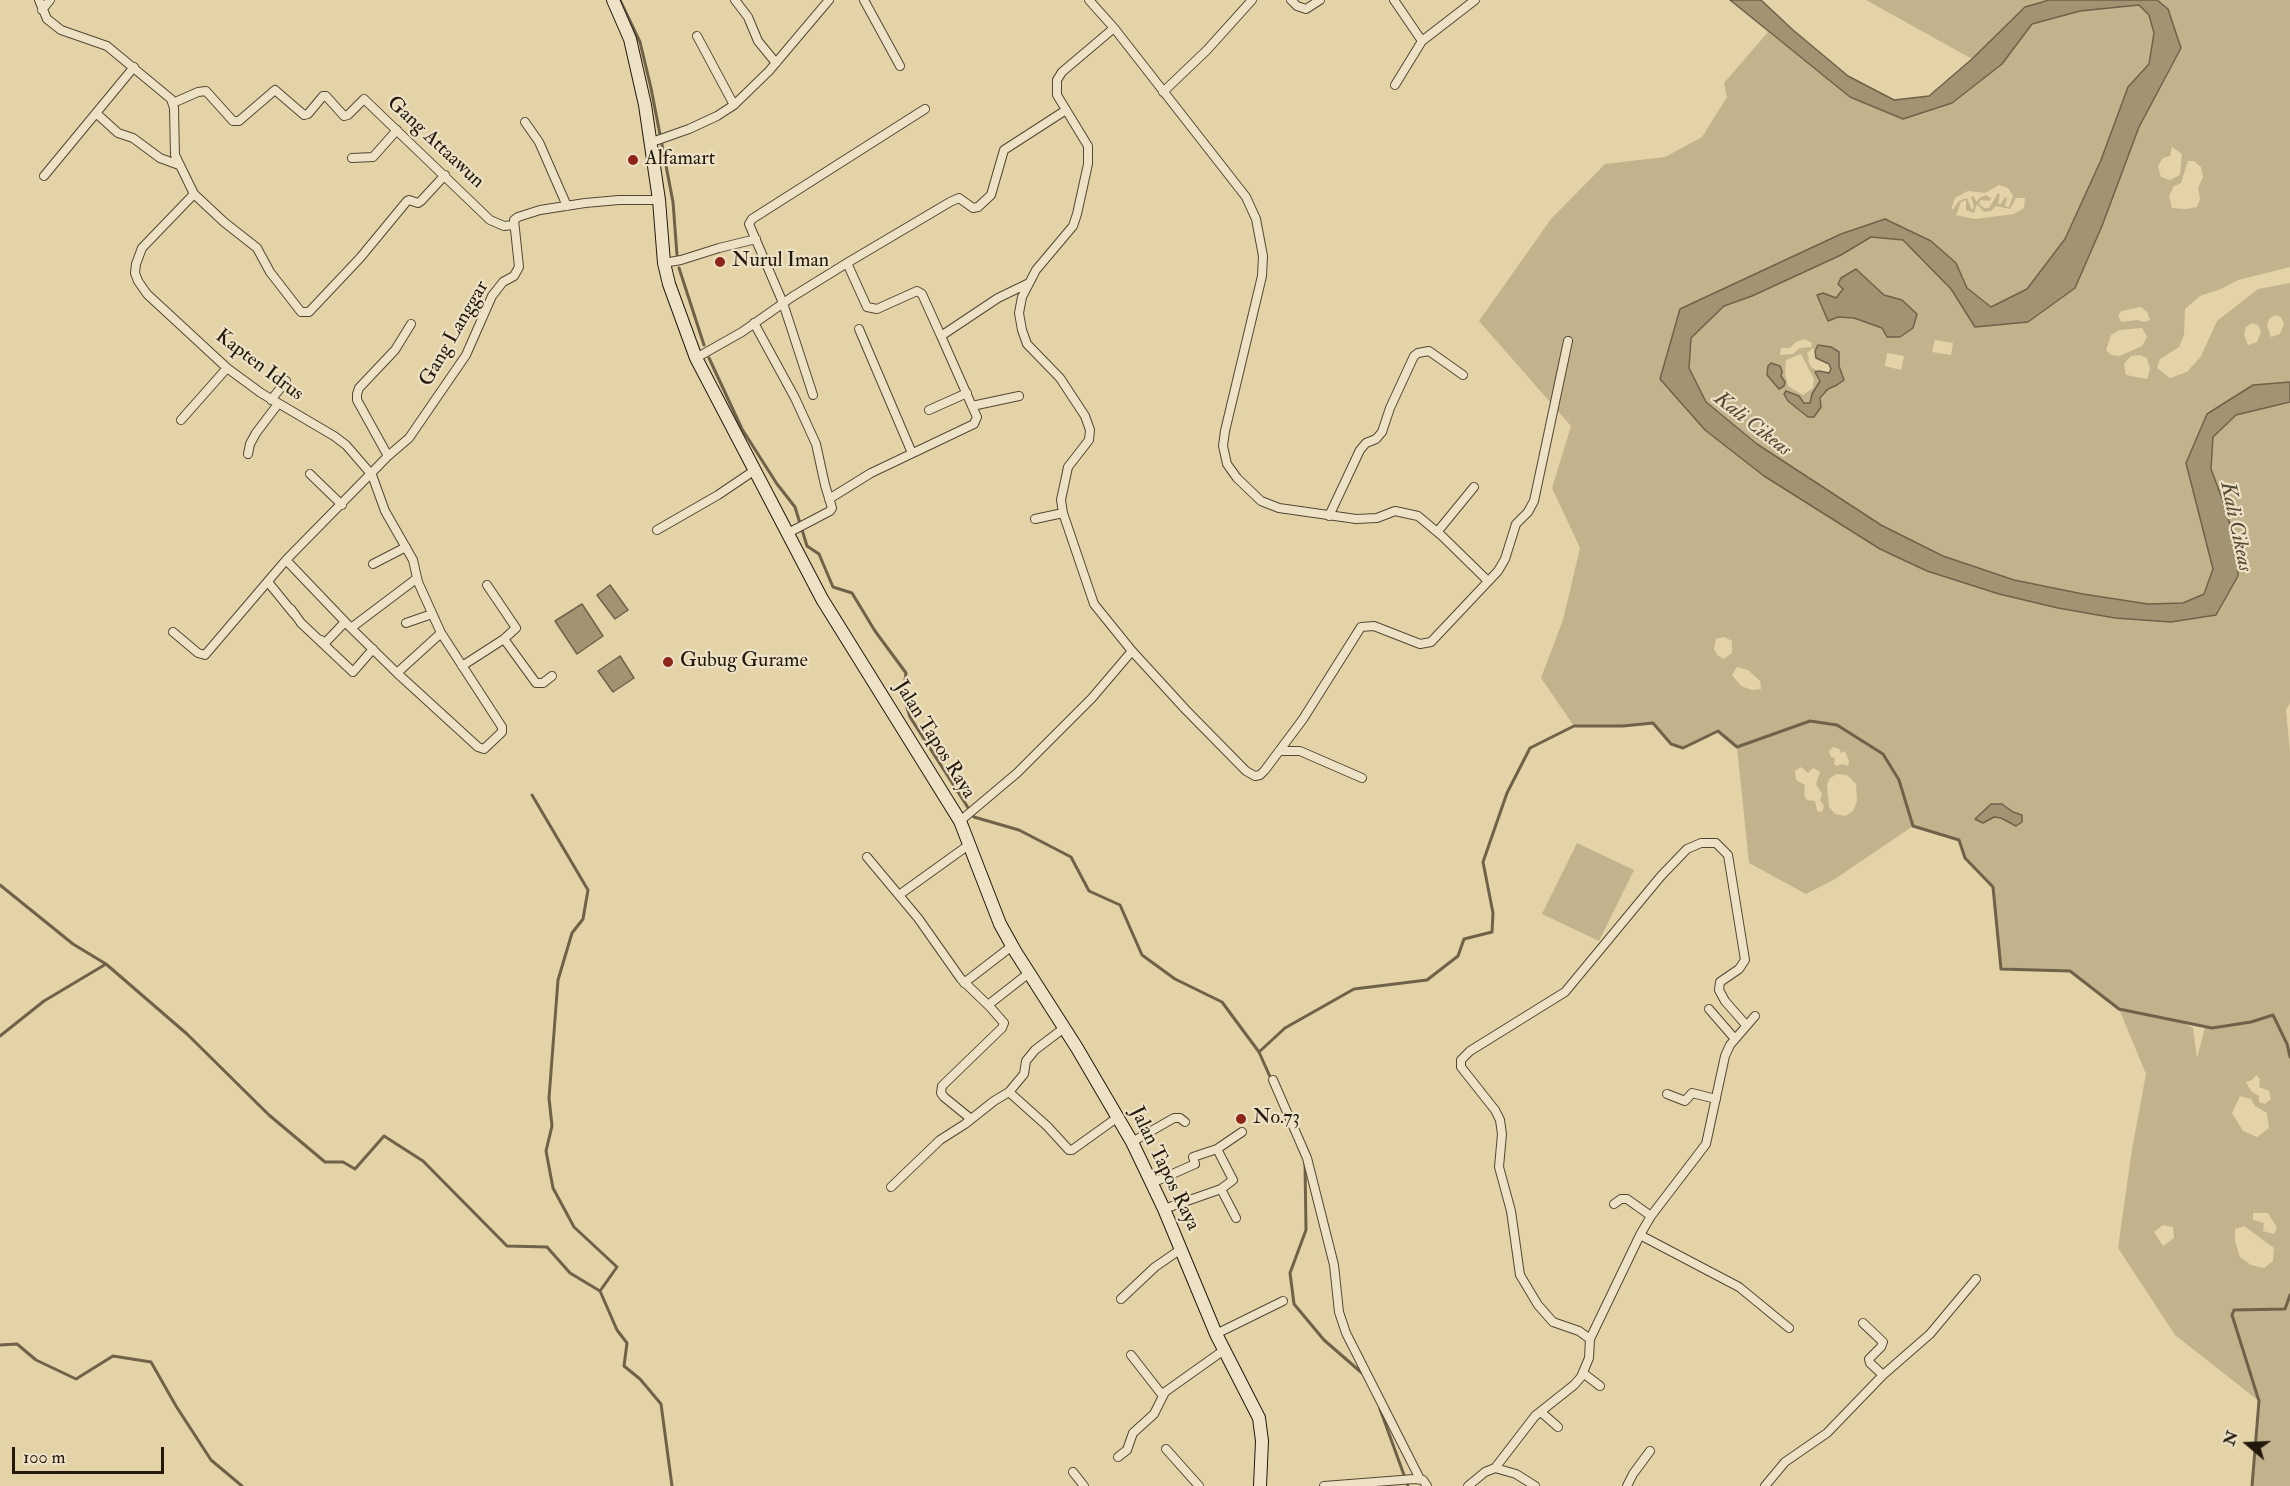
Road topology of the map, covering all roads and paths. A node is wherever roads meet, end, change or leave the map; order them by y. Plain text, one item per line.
1 (39, 0) edge
2 (50, 0) edge
3 (613, 0) edge
4 (735, 0) edge
5 (829, 0) edge
6 (864, 0) edge
7 (1089, 0) edge
8 (1252, 0) edge
9 (1292, 0) edge
10 (1320, 0) edge
11 (1394, 0) edge
12 (1475, 0) edge
13 (42, 10) junction
14 (1114, 28) junction
15 (697, 36) dead end
16 (1422, 41) junction
17 (776, 63) junction
18 (900, 66) dead end
19 (134, 68) junction
20 (1395, 85) dead end
21 (1163, 92) junction
22 (173, 103) junction
23 (734, 105) junction
24 (925, 108) dead end
25 (1066, 110) junction
26 (96, 113) junction
27 (525, 122) dead end
28 (397, 130) junction
29 (653, 141) junction
30 (352, 158) dead end
31 (179, 165) junction
32 (445, 175) junction
33 (44, 176) dead end
34 (194, 194) junction
35 (659, 200) junction
36 (567, 206) junction
37 (513, 225) junction
38 (756, 239) junction
39 (664, 263) junction
40 (847, 263) junction
41 (1029, 283) junction
42 (783, 303) junction
43 (754, 323) junction
44 (411, 324) dead end
45 (859, 329) dead end
46 (941, 336) junction
47 (1568, 341) dead end
48 (696, 358) junction
49 (227, 368) junction
50 (1463, 375) dead end
51 (286, 381) dead end
52 (967, 393) junction
53 (813, 395) dead end
54 (1019, 396) dead end
55 (275, 402) junction
56 (972, 406) junction
57 (929, 410) dead end
58 (182, 420) dead end
59 (912, 453) junction
60 (248, 454) dead end
61 (388, 456) junction
62 (755, 470) junction
63 (310, 474) dead end
64 (372, 475) junction
65 (1474, 487) dead end
66 (830, 499) junction
67 (342, 505) junction
68 (1063, 513) junction
69 (1329, 516) junction
70 (1035, 519) dead end
71 (657, 530) dead end
72 (792, 531) junction
73 (1438, 531) junction
74 (406, 547) junction
75 (286, 560) junction
76 (374, 564) dead end
77 (416, 579) junction
78 (1488, 581) junction
79 (268, 582) junction
80 (487, 585) dead end
81 (291, 609) junction
82 (432, 614) junction
83 (406, 623) dead end
84 (348, 625) junction
85 (173, 632) dead end
86 (441, 633) junction
87 (504, 639) junction
88 (373, 649) junction
89 (1132, 651) junction
90 (462, 666) junction
91 (397, 673) junction
92 (552, 676) dead end
93 (1279, 751) junction
94 (1362, 777) dead end
95 (965, 817) junction
96 (970, 844) junction
97 (867, 857) dead end
98 (899, 895) junction
99 (1012, 946) junction
100 (1029, 973) junction
101 (964, 983) junction
102 (988, 1005) junction
103 (1709, 1009) dead end
104 (1755, 1016) dead end
105 (1746, 1024) junction
106 (1064, 1028) junction
107 (1735, 1039) junction
108 (1273, 1080) dead end
109 (1009, 1092) junction
110 (1667, 1094) dead end
111 (1716, 1099) junction
112 (1119, 1117) junction
113 (971, 1119) junction
114 (1185, 1122) dead end
115 (1242, 1132) dead end
116 (1132, 1142) junction
117 (1217, 1149) junction
118 (1152, 1183) junction
119 (891, 1187) dead end
120 (1221, 1189) junction
121 (1614, 1204) dead end
122 (1164, 1209) junction
123 (1651, 1216) junction
124 (1236, 1218) dead end
125 (1640, 1235) junction
126 (1180, 1249) junction
127 (1976, 1279) dead end
128 (1121, 1299) dead end
129 (1283, 1301) dead end
130 (1863, 1323) dead end
131 (1789, 1328) dead end
132 (1216, 1334) junction
133 (1590, 1339) junction
134 (1224, 1350) junction
135 (1131, 1356) dead end
136 (1583, 1373) junction
137 (1883, 1375) junction
138 (1600, 1386) dead end
139 (1163, 1396) junction
140 (1541, 1412) junction
141 (1558, 1427) dead end
142 (1166, 1449) dead end
143 (1650, 1451) dead end
144 (1118, 1457) dead end
145 (1495, 1468) junction
146 (1073, 1472) dead end
147 (1417, 1479) junction
148 (1084, 1486) edge
149 (1198, 1486) edge
150 (1260, 1486) edge
151 (1324, 1486) edge
152 (1427, 1486) edge
153 (1468, 1486) edge
154 (1535, 1486) edge
155 (1628, 1486) edge
156 (1764, 1486) edge

1 - 13 street
2 - 13 street
3 - 29 main road, Jalan Tapos Raya
4 - 17 street
5 - 17 street
6 - 18 street
7 - 14 street
8 - 21 street
9 - 10 street
11 - 16 street
12 - 16 street
13 - 19 street
14 - 21 street
14 - 25 street
15 - 23 street
16 - 20 street
17 - 23 street
19 - 22 street
19 - 26 street
21 - 69 street
22 - 28 street, Gang Attaawun
22 - 31 street
23 - 29 street
24 - 38 street
25 - 40 street
25 - 41 street
26 - 31 street
26 - 33 street
27 - 36 street
28 - 30 street
28 - 32 street, Gang Attaawun
29 - 35 main road, Jalan Tapos Raya
31 - 34 street
32 - 34 street
32 - 37 street, Gang Attaawun
34 - 49 street, Kapten Idrus
35 - 36 street
35 - 39 main road, Jalan Tapos Raya
36 - 37 street
37 - 61 street, Gang Langgar
38 - 39 street
38 - 42 street
39 - 48 main road, Jalan Tapos Raya
40 - 42 street
40 - 46 street
41 - 46 street
41 - 68 street
42 - 43 street
42 - 53 street
43 - 48 street
43 - 66 street
44 - 61 street
45 - 59 street
46 - 52 street
47 - 78 street
48 - 62 main road, Jalan Tapos Raya
49 - 55 street, Kapten Idrus
49 - 58 street
50 - 69 street
51 - 55 street
52 - 56 street
52 - 57 street
54 - 56 street
55 - 60 street
55 - 64 street, Kapten Idrus
56 - 59 street
59 - 66 street
61 - 64 street, Gang Langgar
62 - 71 street
62 - 72 main road, Jalan Tapos Raya
63 - 67 street
64 - 67 street, Gang Langgar
64 - 74 street, Kapten Idrus
65 - 73 street
66 - 72 street
67 - 75 street, Gang Langgar
68 - 70 street
68 - 89 street
69 - 73 street
72 - 95 main road, Jalan Tapos Raya
73 - 78 street
74 - 76 street
74 - 77 street, Kapten Idrus
75 - 79 street, Gang Langgar
75 - 84 street
77 - 82 street, Kapten Idrus
77 - 84 street
78 - 93 street
79 - 81 street
79 - 85 street, Gang Langgar
80 - 87 street
81 - 84 street
81 - 88 street
82 - 83 street
82 - 86 street, Kapten Idrus
84 - 88 street
86 - 90 street, Kapten Idrus
86 - 91 street
87 - 90 street
87 - 92 street
88 - 91 street
89 - 93 street
89 - 95 street
90 - 91 street, Kapten Idrus
93 - 94 street
95 - 96 main road, Jalan Tapos Raya
96 - 98 street
96 - 99 main road, Jalan Tapos Raya
97 - 98 street
98 - 101 street
99 - 100 main road, Jalan Tapos Raya
99 - 101 street
100 - 102 street
100 - 106 main road, Jalan Tapos Raya
101 - 102 street
102 - 113 street
103 - 107 street
104 - 105 street
105 - 107 street
105 - 133 street
106 - 109 street
106 - 112 main road, Jalan Tapos Raya
107 - 111 street
108 - 147 street
109 - 112 street
109 - 113 street
110 - 111 street
111 - 123 street
112 - 116 main road, Jalan Tapos Raya
113 - 119 street
114 - 116 street
115 - 117 street
116 - 118 main road, Jalan Tapos Raya
117 - 118 street
117 - 120 street
118 - 122 main road, Jalan Tapos Raya
120 - 122 street
120 - 124 street
121 - 123 street
122 - 126 main road, Jalan Tapos Raya
123 - 125 street
125 - 131 street
125 - 133 street
126 - 128 street
126 - 132 main road, Jalan Tapos Raya
127 - 137 street
129 - 132 street
130 - 137 street
132 - 134 main road, Jalan Tapos Raya
133 - 136 street
134 - 139 street
134 - 150 main road, Jalan Tapos Raya
135 - 139 street
136 - 138 street
136 - 140 street
137 - 156 street
139 - 144 street
140 - 141 street
140 - 145 street
142 - 149 street
143 - 155 street
145 - 153 street
145 - 154 street
146 - 148 street
147 - 151 street
147 - 152 street

